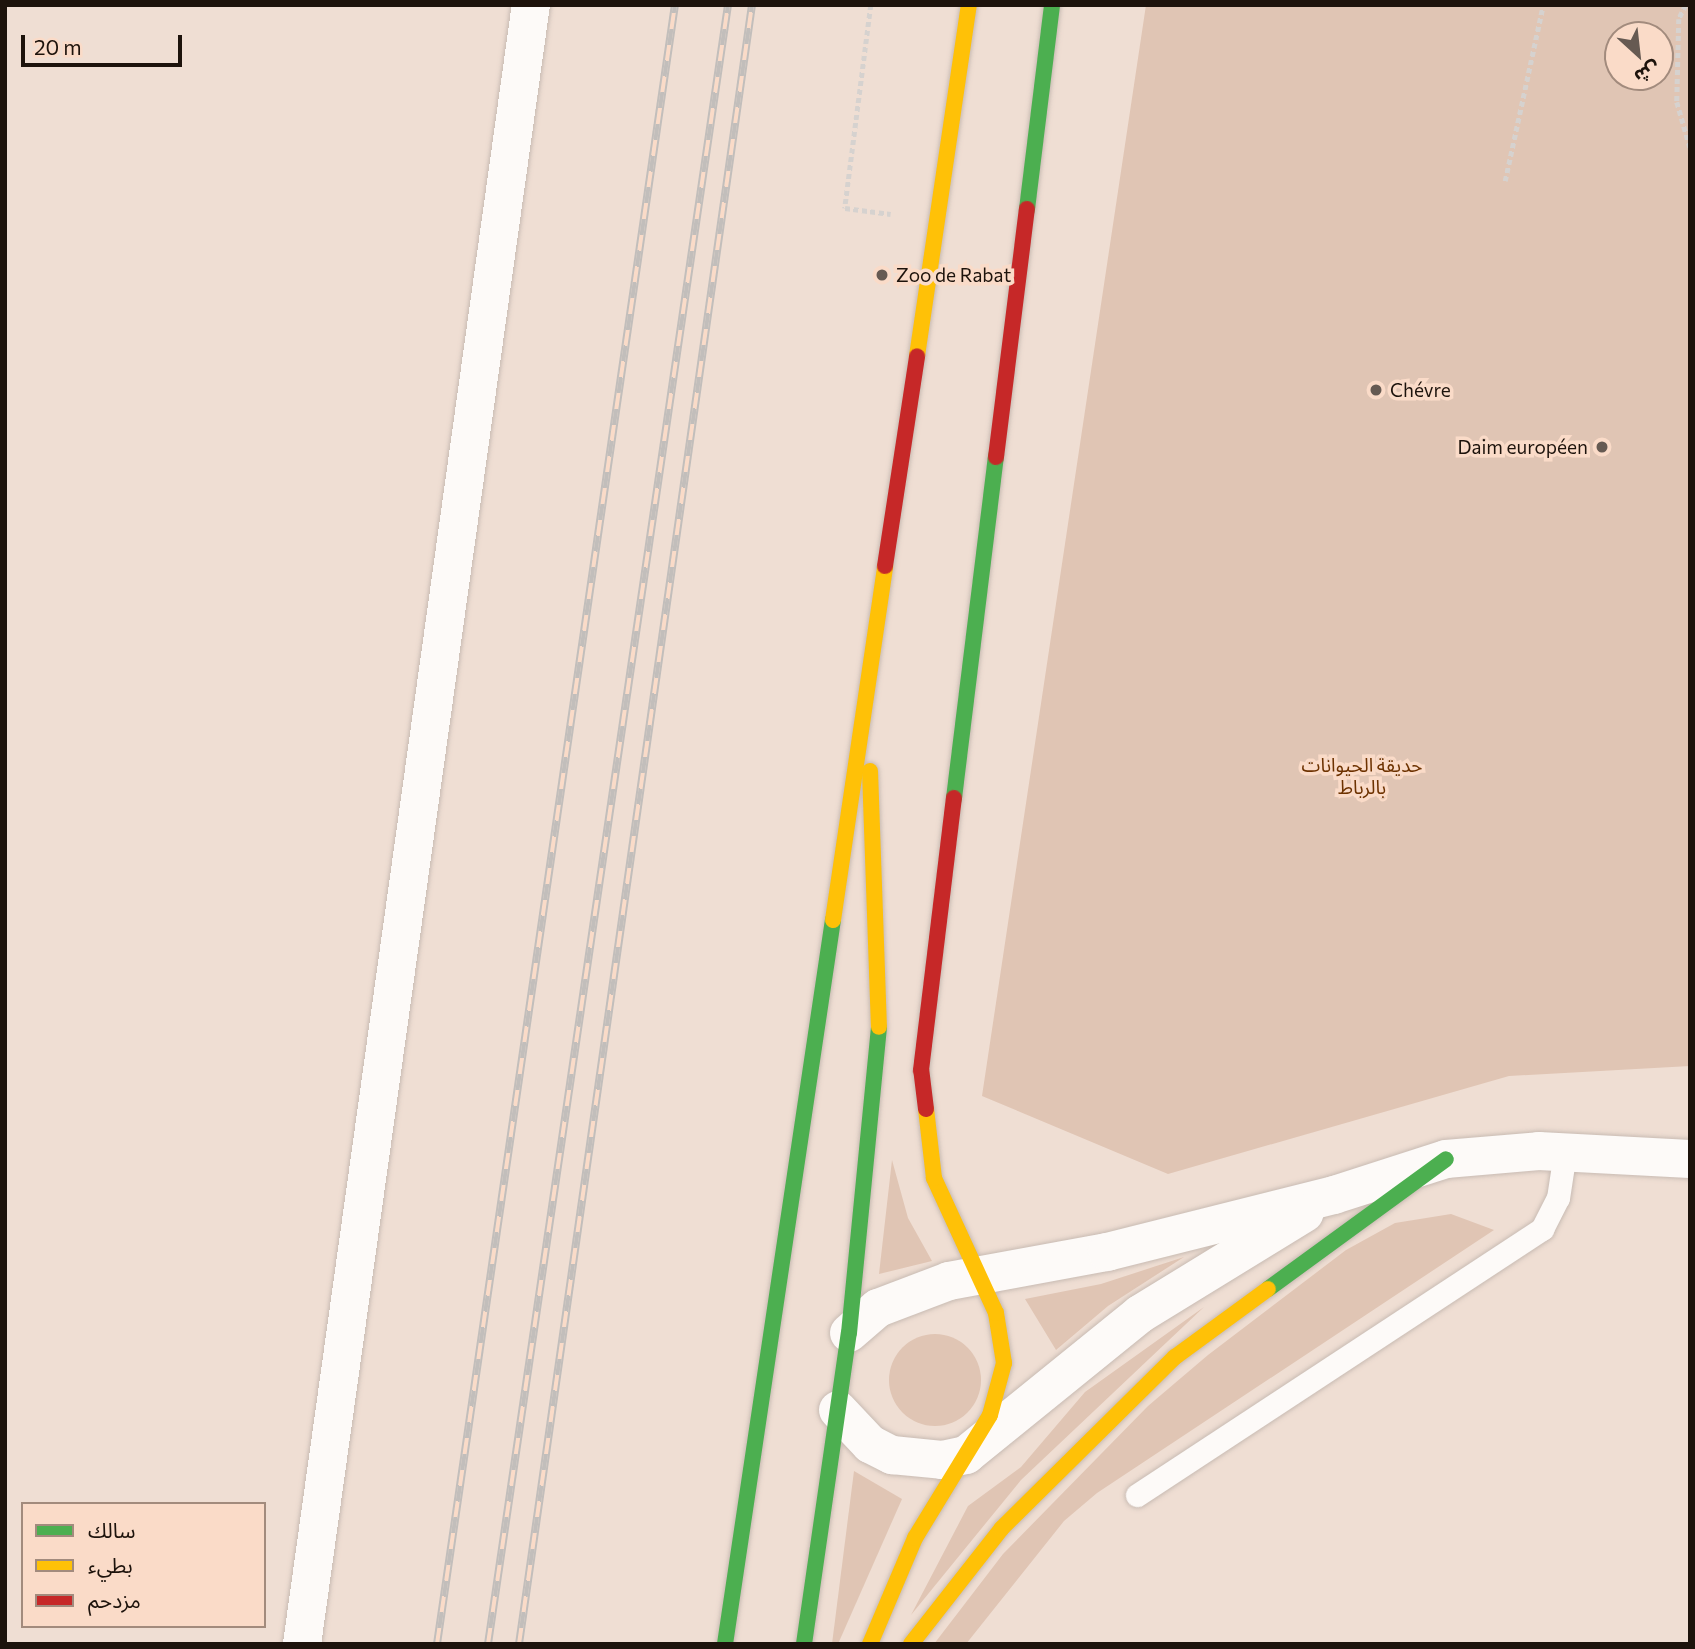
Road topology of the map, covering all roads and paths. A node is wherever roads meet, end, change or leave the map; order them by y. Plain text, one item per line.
1 (531, 5) edge
2 (870, 5) edge
3 (970, 5) edge
4 (1052, 5) edge
5 (1543, 5) edge
6 (1686, 5) edge
7 (1690, 147) edge
8 (1505, 181) dead end
9 (845, 208) dead end
10 (862, 728) junction
11 (1565, 1152) junction
12 (1447, 1159) junction
13 (1690, 1159) edge
14 (1334, 1195) junction
15 (977, 1278) junction
16 (849, 1333) junction
17 (838, 1410) junction
18 (966, 1455) junction
19 (1137, 1495) dead end
20 (302, 1644) edge
21 (726, 1644) edge
22 (804, 1644) edge
23 (870, 1644) edge
24 (911, 1644) edge

1 - 20 street
2 - 9 path
3 - 10 highway
4 - 15 highway
5 - 8 path
6 - 7 path
10 - 16 highway
10 - 21 highway
11 - 12 street
11 - 13 street
11 - 19 lane
12 - 14 street
12 - 24 highway
14 - 15 street
14 - 18 street
15 - 16 street
15 - 18 highway
16 - 17 highway
17 - 18 street
17 - 22 highway
18 - 23 highway

